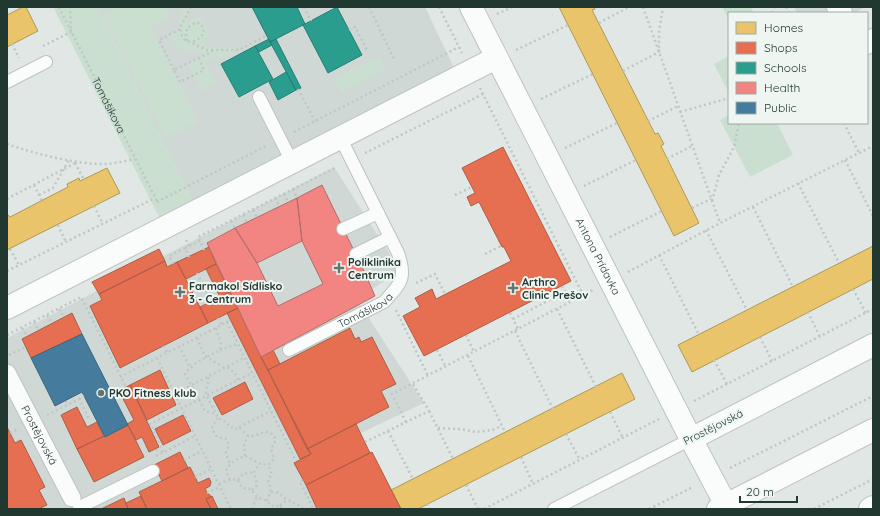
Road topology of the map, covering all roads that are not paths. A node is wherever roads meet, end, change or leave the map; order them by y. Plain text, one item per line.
1 (471, 7) edge
2 (506, 54) junction
3 (46, 62) dead end
4 (7, 82) edge
5 (259, 97) dead end
6 (340, 137) junction
7 (292, 162) junction
8 (378, 213) junction
9 (343, 229) dead end
10 (390, 238) junction
11 (356, 254) dead end
12 (7, 308) edge
13 (873, 345) edge
14 (289, 350) dead end
15 (7, 373) edge
16 (873, 430) edge
17 (690, 439) junction
18 (153, 471) dead end
19 (75, 504) edge
20 (722, 507) edge
21 (873, 507) edge
22 (554, 509) edge
23 (870, 509) edge

1 - 2 street, Antona Prídavka
2 - 6 street
2 - 17 street, Antona Prídavka
3 - 4 lane
5 - 7 lane
6 - 7 street
6 - 8 lane, Tomášikova
7 - 12 street
8 - 9 lane
8 - 10 lane, Tomášikova
10 - 11 lane
10 - 14 lane, Tomášikova
13 - 17 street, Prostějovská
15 - 19 street, Prostějovská
16 - 20 street
17 - 20 street, Antona Prídavka
17 - 22 lane, Prostějovská
18 - 19 lane, Prostějovská
21 - 23 street

